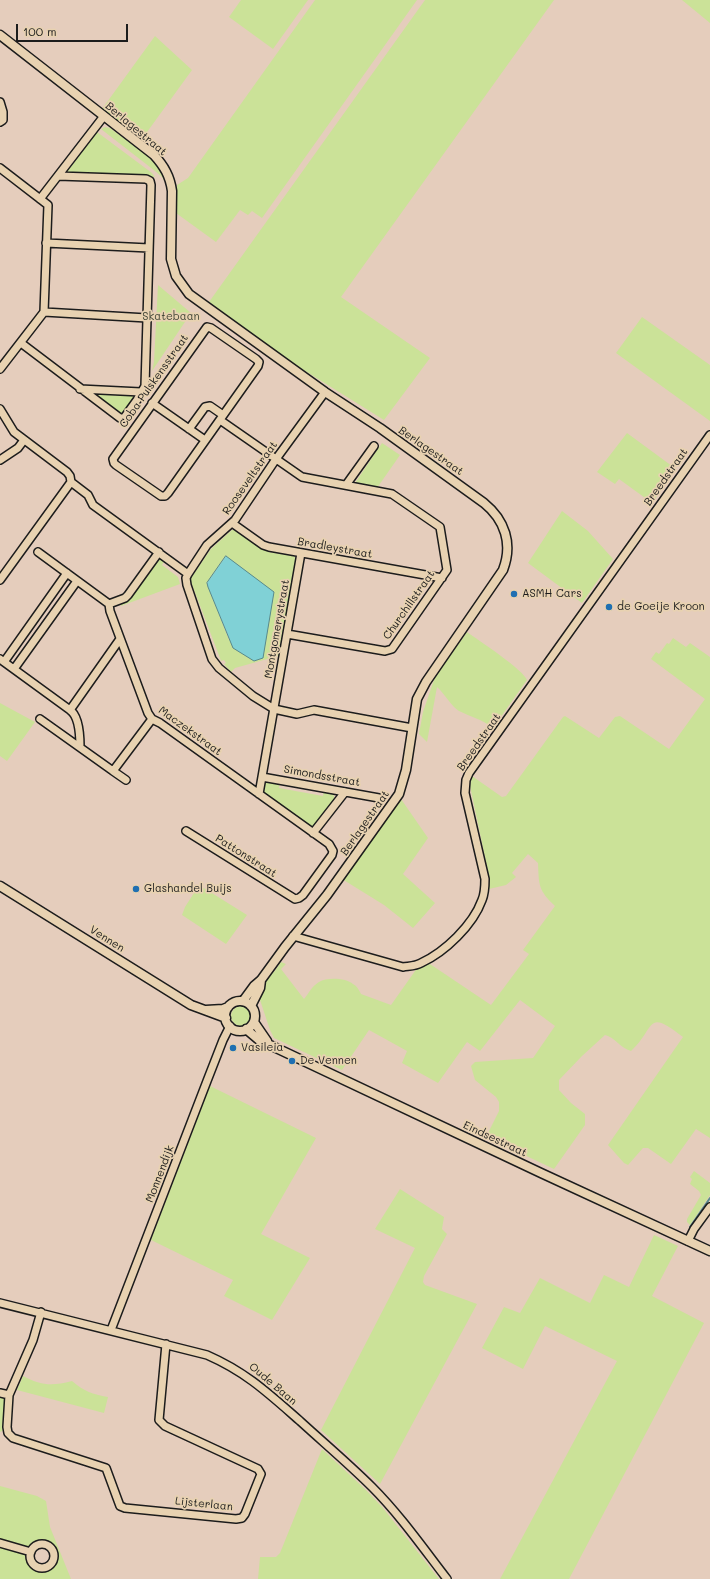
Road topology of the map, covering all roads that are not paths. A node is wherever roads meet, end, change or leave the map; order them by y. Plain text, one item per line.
1 (0, 35) edge
2 (0, 102) edge
3 (104, 116) junction
4 (0, 122) edge
5 (0, 168) edge
6 (58, 176) junction
7 (40, 199) junction
8 (46, 243) junction
9 (150, 248) junction
10 (44, 312) junction
11 (147, 318) junction
12 (20, 344) junction
13 (0, 369) edge
14 (80, 389) junction
15 (142, 392) junction
16 (325, 392) junction
17 (152, 403) junction
18 (0, 409) edge
19 (221, 417) junction
20 (189, 429) junction
21 (710, 435) edge
22 (24, 440) junction
23 (205, 440) junction
24 (374, 446) dead end
25 (276, 459) junction
26 (0, 460) edge
27 (71, 482) junction
28 (346, 486) junction
29 (232, 523) junction
30 (38, 552) dead end
31 (159, 552) junction
32 (301, 553) junction
33 (68, 573) junction
34 (188, 574) junction
35 (442, 578) junction
36 (0, 580) edge
37 (77, 580) junction
38 (109, 604) junction
39 (287, 634) junction
40 (120, 639) junction
41 (2, 661) edge
42 (14, 670) junction
43 (274, 709) junction
44 (70, 710) junction
45 (40, 719) dead end
46 (152, 719) junction
47 (412, 728) junction
48 (80, 747) junction
49 (113, 771) junction
50 (262, 777) junction
51 (126, 780) dead end
52 (345, 792) junction
53 (259, 794) junction
54 (379, 798) dead end
55 (186, 831) dead end
56 (314, 833) junction
57 (0, 886) edge
58 (295, 899) joint
59 (293, 936) junction
60 (261, 980) junction
61 (243, 1001) junction
62 (251, 1006) junction
63 (228, 1007) junction
64 (203, 1010) junction
65 (226, 1018) junction
66 (254, 1022) junction
67 (230, 1026) junction
68 (246, 1030) junction
69 (272, 1046) junction
70 (710, 1207) edge
71 (688, 1241) junction
72 (710, 1251) edge
73 (0, 1303) edge
74 (41, 1312) junction
75 (111, 1330) junction
76 (166, 1344) junction
77 (0, 1393) edge
78 (9, 1395) junction
79 (7, 1430) junction
80 (0, 1435) edge
81 (0, 1543) edge
82 (31, 1552) dead end
83 (447, 1579) edge

1 - 3 street, Berlagestraat
2 - 4 street
3 - 6 street
3 - 16 street, Berlagestraat
5 - 7 street
6 - 7 street
6 - 9 street
7 - 8 street
8 - 9 street
8 - 10 street
9 - 11 street
10 - 11 street
10 - 12 street
11 - 15 street
12 - 13 street
12 - 14 street
14 - 15 street
14 - 15 street, Coba Pulskensstraat
16 - 25 street, Rooseveltstraat
16 - 47 street, Berlagestraat
17 - 19 street, Coba Pulskensstraat
17 - 20 street
17 - 23 street, Coba Pulskensstraat
18 - 22 street
19 - 20 street, Churchillstraat
19 - 23 street
19 - 25 street, Churchillstraat
20 - 23 street
21 - 59 street, Breedstraat
22 - 26 street
22 - 27 street
24 - 28 street
25 - 28 street, Churchillstraat
25 - 29 street, Rooseveltstraat
27 - 31 street
27 - 36 street
28 - 35 street, Churchillstraat
29 - 32 street, Bradleystraat
29 - 34 street, Rooseveltstraat
30 - 33 street
31 - 34 street
31 - 38 street
32 - 35 street, Bradleystraat
32 - 39 street, Montgomerystraat
33 - 37 street
33 - 41 street
34 - 43 street
35 - 39 street, Churchillstraat
37 - 38 street
37 - 42 street
38 - 40 street, Maczekstraat
39 - 43 street, Montgomerystraat
40 - 44 street
40 - 46 street, Maczekstraat
41 - 42 street
42 - 44 street
43 - 47 street
43 - 50 street
44 - 48 street
45 - 48 street
46 - 49 street
46 - 53 street, Maczekstraat
47 - 59 street, Berlagestraat
48 - 49 street
49 - 51 street
50 - 52 street, Simondsstraat
50 - 53 street
52 - 54 street, Simondsstraat
52 - 56 street
53 - 56 street, Maczekstraat
55 - 58 street, Pattonstraat
56 - 58 street, Maczekstraat
57 - 64 street, Vennen
59 - 60 street, Berlagestraat
60 - 61 street, Berlagestraat
60 - 62 street, Berlagestraat
61 - 62 street
61 - 63 street
62 - 66 street
63 - 64 street, Vennen
63 - 65 street
64 - 65 street, Vennen
65 - 67 street
66 - 68 street
66 - 69 street, Eindsestraat
67 - 68 street
67 - 75 street, Monnendijk
68 - 69 street, Eindsestraat
69 - 71 street, Eindsestraat
70 - 71 street
71 - 72 street, Eindsestraat
73 - 74 street, Oude Baan
74 - 75 street, Oude Baan
74 - 78 street
75 - 76 street, Oude Baan
76 - 79 street, Lijsterlaan
76 - 83 street, Oude Baan
77 - 78 street
78 - 79 street
79 - 80 street
81 - 82 street

